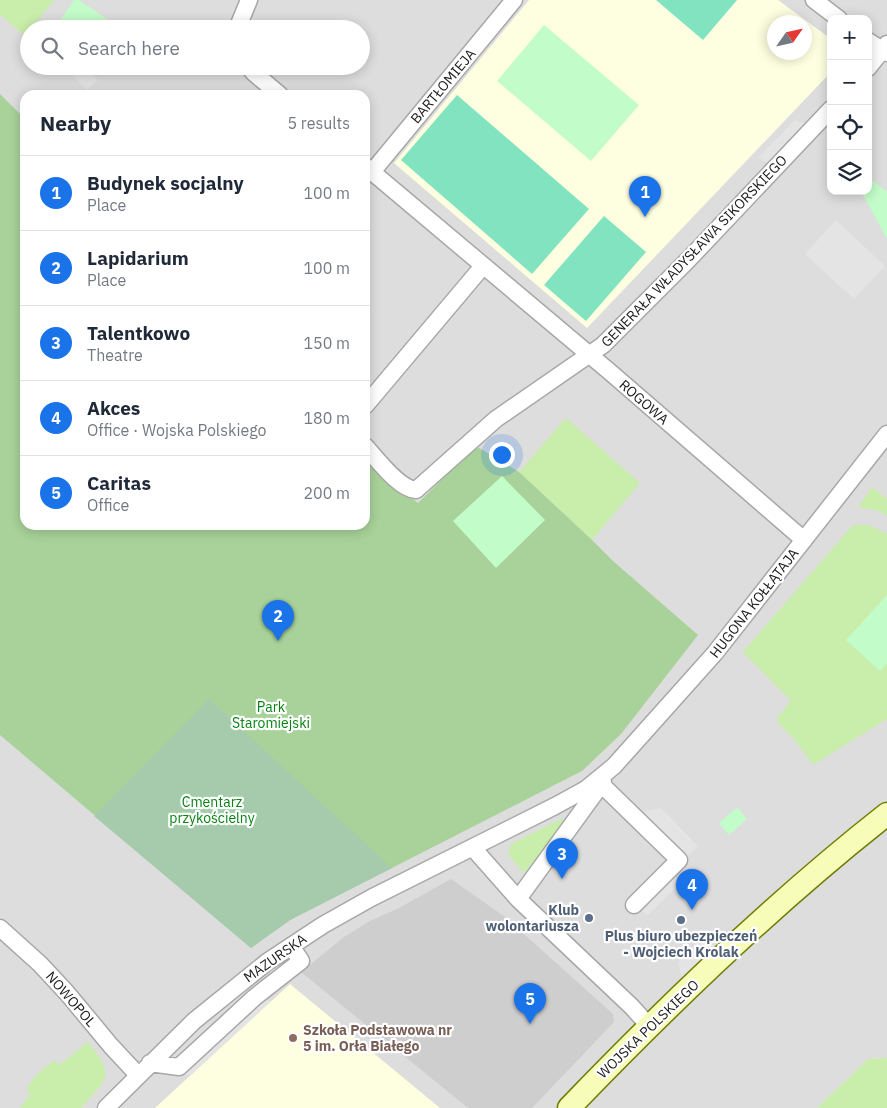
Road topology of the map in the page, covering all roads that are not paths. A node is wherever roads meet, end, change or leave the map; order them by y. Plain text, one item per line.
1 (249, 0) edge
2 (514, 0) edge
3 (814, 0) edge
4 (834, 15) edge
5 (241, 20) edge
6 (872, 43) edge
7 (886, 49) edge
8 (872, 64) edge
9 (255, 75) edge
10 (274, 90) edge
11 (827, 113) edge
12 (370, 167) edge
13 (370, 171) edge
14 (483, 266) junction
15 (589, 355) junction
16 (370, 400) edge
17 (887, 434) edge
18 (370, 451) edge
19 (804, 540) junction
20 (614, 766) junction
21 (601, 784) junction
22 (887, 814) edge
23 (473, 848) junction
24 (518, 899) junction
25 (634, 905) dead end
26 (0, 928) edge
27 (291, 946) junction
28 (650, 1027) junction
29 (150, 1062) junction
30 (138, 1075) junction
31 (106, 1108) edge
32 (569, 1108) edge

1 - 5 street
2 - 12 street, BARTŁOMIEJA
3 - 4 street
6 - 7 street
7 - 8 street
9 - 10 street
11 - 15 street, GENERAŁA WŁADYSŁAWA SIKORSKIEGO
13 - 14 street, ROGOWA
14 - 15 street, ROGOWA
14 - 16 street
15 - 18 street, GENERAŁA WŁADYSŁAWA SIKORSKIEGO
15 - 19 street, ROGOWA
17 - 19 street, HUGONA KOŁŁĄTAJA
19 - 20 street, HUGONA KOŁŁĄTAJA
20 - 21 street, HUGONA KOŁŁĄTAJA
20 - 23 street, HUGONA KOŁŁĄTAJA
21 - 24 street, HUGONA KOŁŁĄTAJA
21 - 25 street
22 - 28 street, WOJSKA POLSKIEGO
23 - 24 street
23 - 27 street, MAZURSKA
24 - 28 street
26 - 30 street, NOWOPOL
27 - 29 street, MAZURSKA
27 - 29 street
28 - 32 street, WOJSKA POLSKIEGO
29 - 30 street, MAZURSKA
30 - 31 street, MAZURSKA

